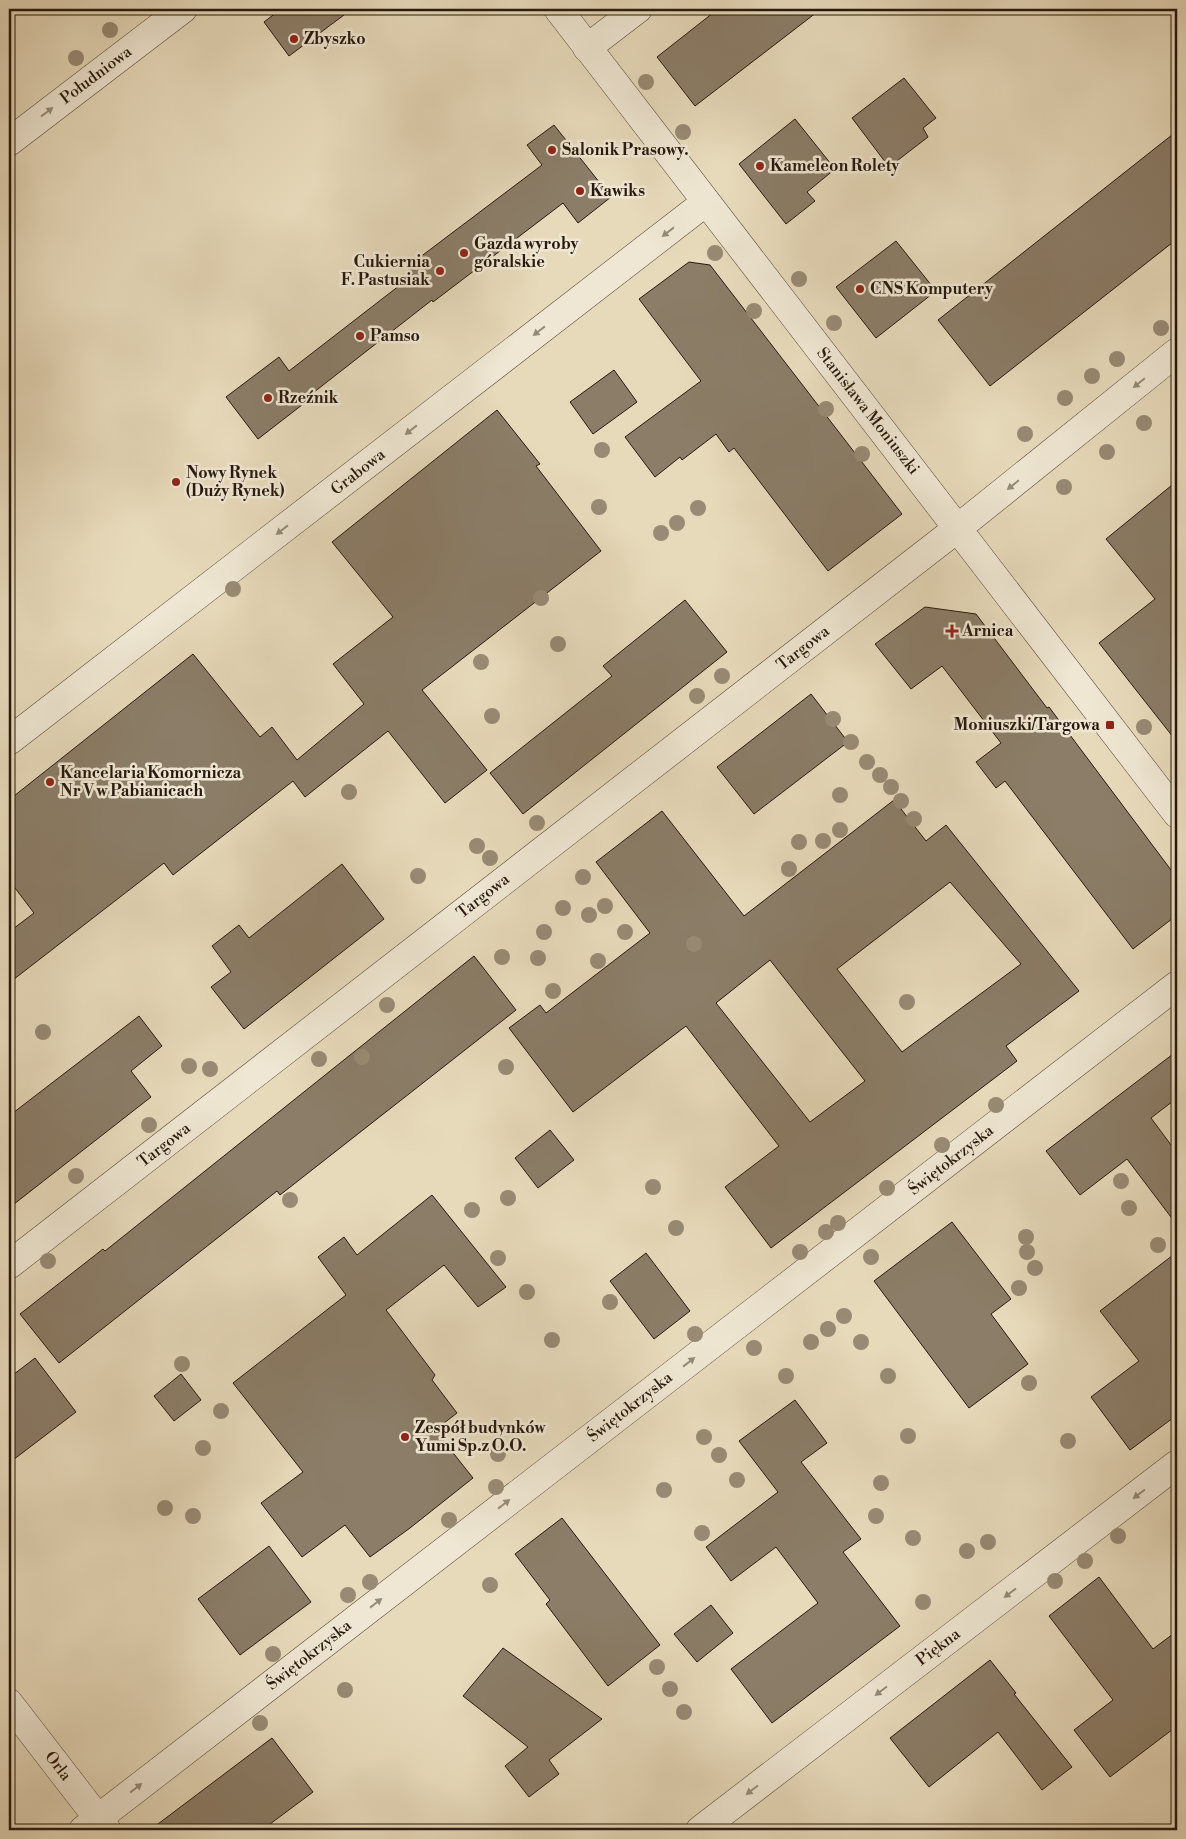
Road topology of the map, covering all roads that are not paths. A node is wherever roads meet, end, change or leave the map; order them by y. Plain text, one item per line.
1 (183, 9) edge
2 (558, 9) edge
3 (638, 9) edge
4 (588, 48) junction
5 (9, 142) edge
6 (706, 202) junction
7 (1177, 352) edge
8 (958, 528) junction
9 (9, 742) edge
10 (1177, 814) edge
11 (1177, 985) edge
12 (9, 1265) edge
13 (1177, 1464) edge
14 (9, 1703) edge
15 (96, 1826) edge
16 (700, 1830) edge

5 -> 1 street, Południowa
2 - 4 street, Stanisława Moniuszki
3 - 4 street
4 - 6 street, Stanisława Moniuszki
6 - 8 street, Stanisława Moniuszki
6 -> 9 street, Grabowa
7 -> 8 street, Targowa
8 - 10 street, Stanisława Moniuszki
8 - 12 street, Targowa
15 -> 11 street, Świętokrzyska
13 -> 16 street, Piękna
14 - 15 street, Orla

